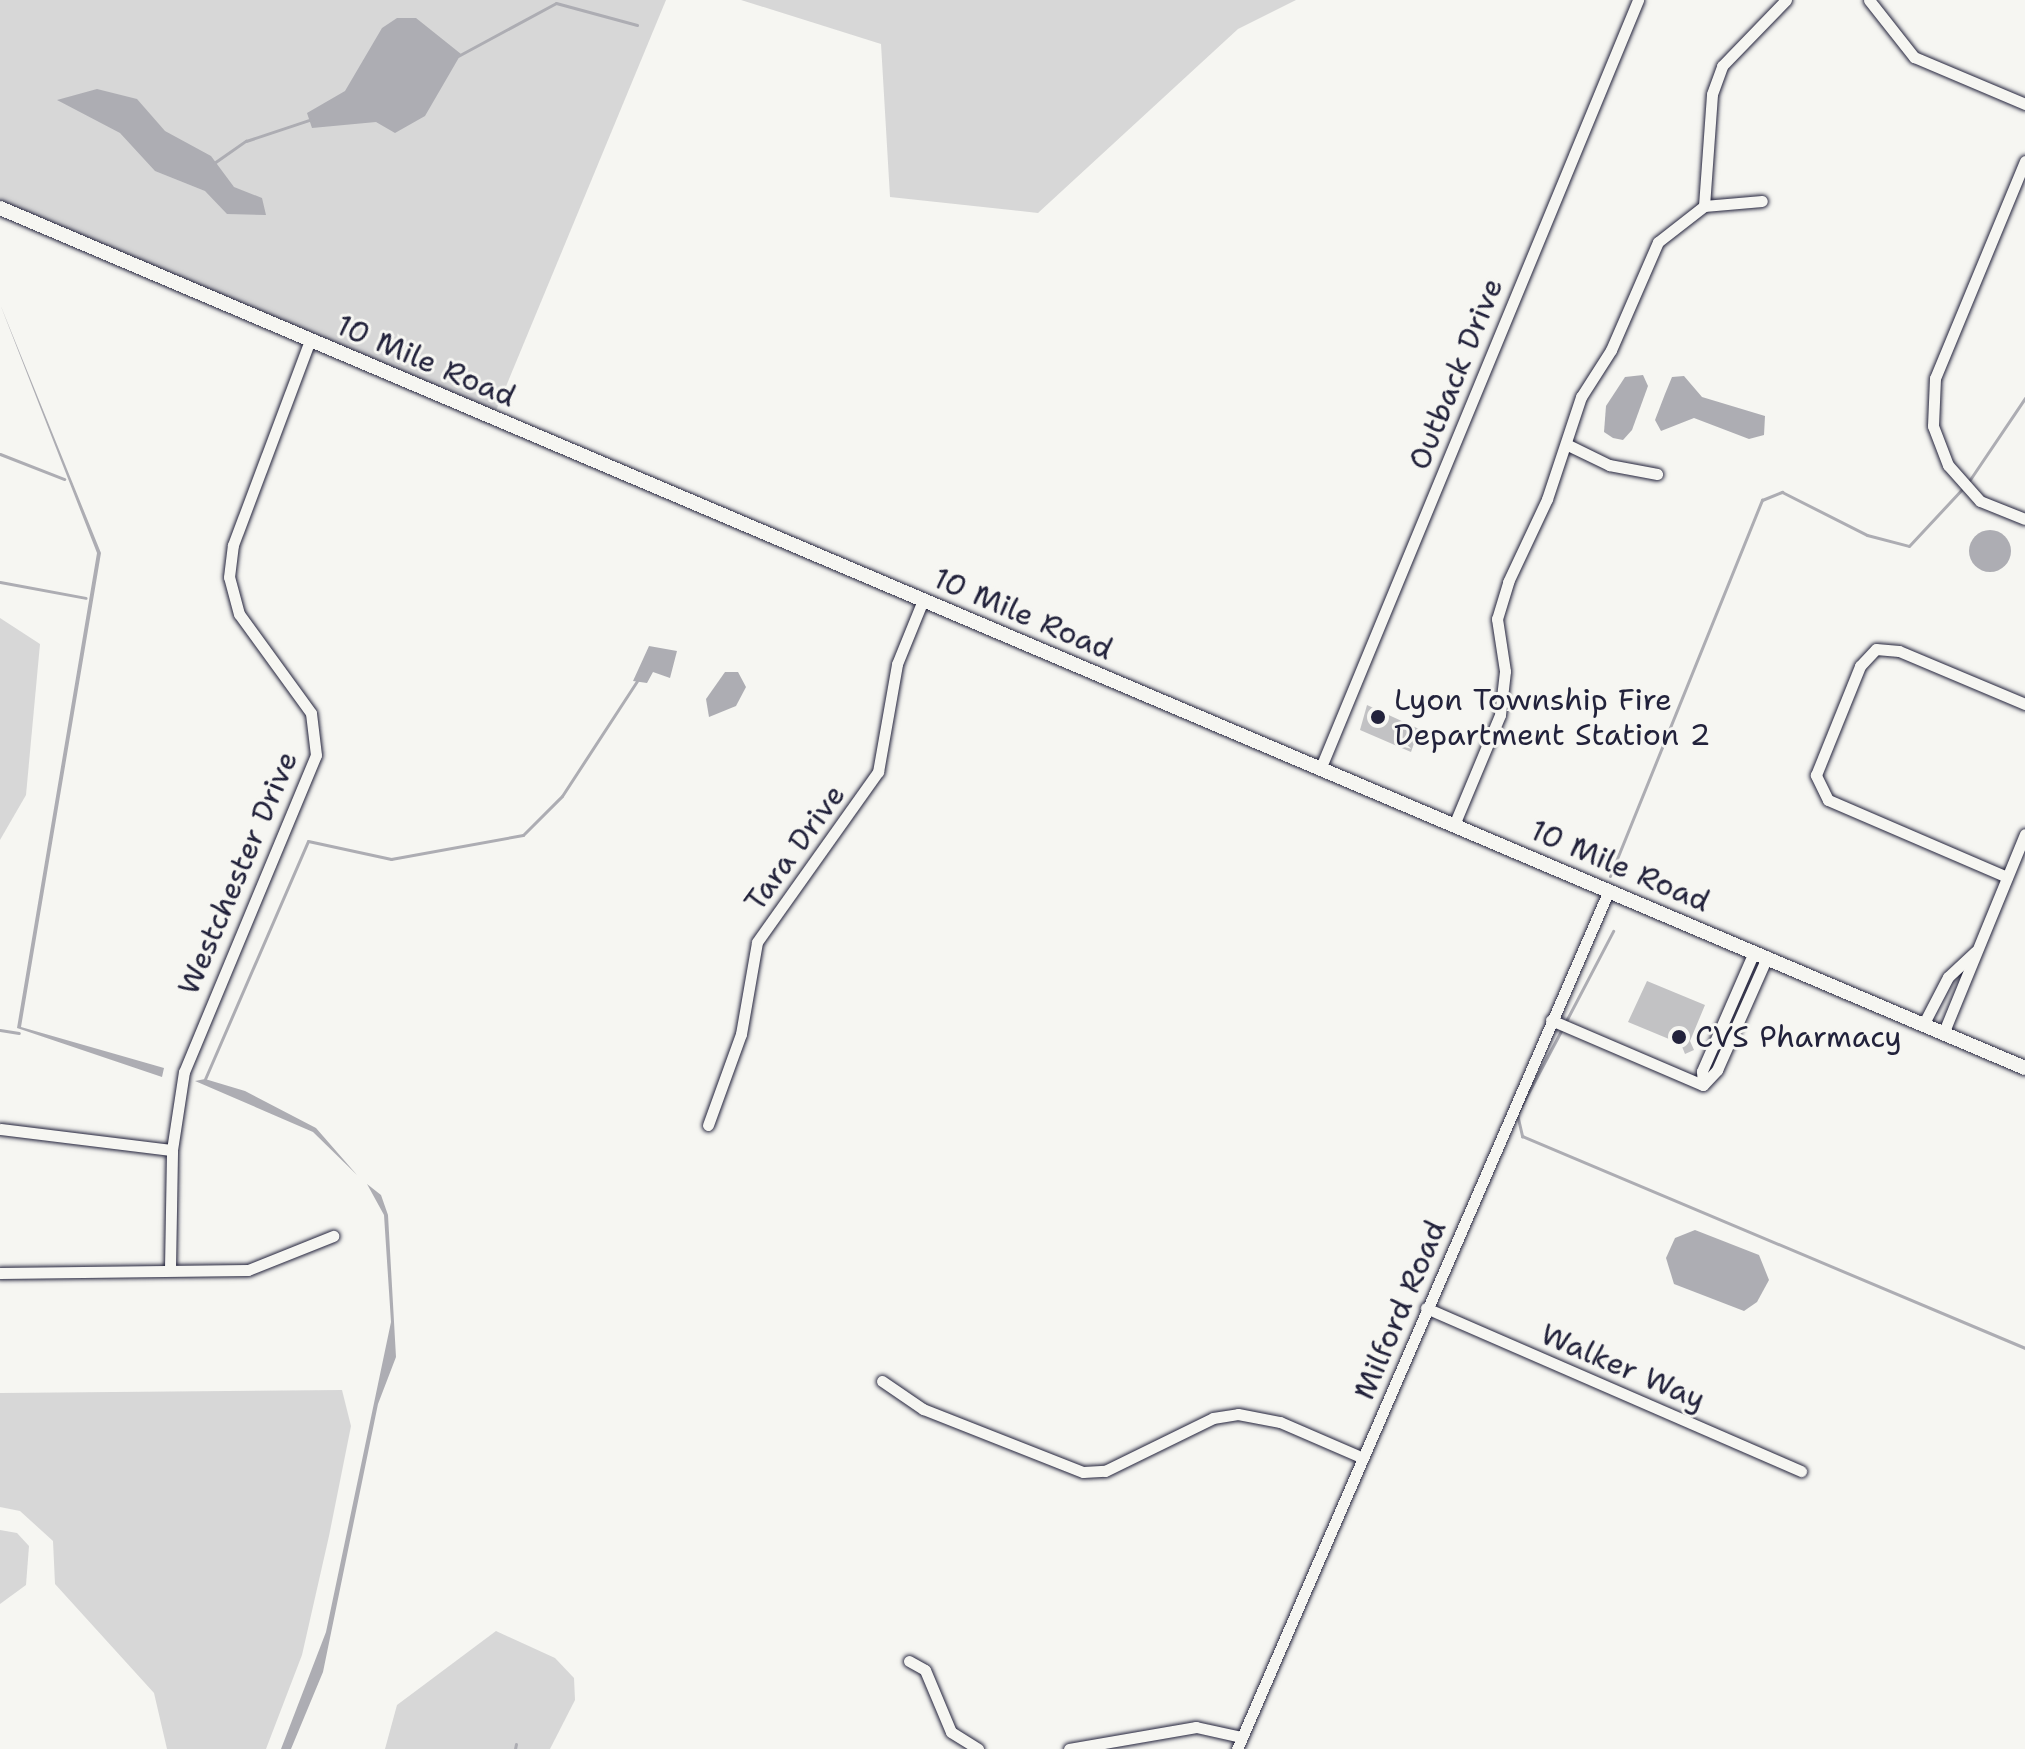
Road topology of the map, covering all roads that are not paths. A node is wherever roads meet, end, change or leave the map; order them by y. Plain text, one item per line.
1 (1638, 0) edge
2 (1786, 0) edge
3 (1869, 0) edge
4 (2025, 104) edge
5 (2025, 161) edge
6 (1762, 201) dead end
7 (1704, 206) junction
8 (0, 208) edge
9 (310, 340) junction
10 (1568, 445) junction
11 (1657, 474) dead end
12 (2025, 519) edge
13 (923, 600) junction
14 (2025, 704) edge
15 (1321, 767) junction
16 (1454, 825) junction
17 (2025, 834) edge
18 (2007, 877) junction
19 (1609, 890) junction
20 (1976, 952) junction
21 (1761, 955) junction
22 (1551, 1020) junction
23 (1923, 1025) junction
24 (1943, 1034) junction
25 (2025, 1068) edge
26 (708, 1125) dead end
27 (0, 1129) edge
28 (172, 1150) junction
29 (333, 1236) dead end
30 (170, 1268) junction
31 (0, 1273) edge
32 (1426, 1308) junction
33 (882, 1381) dead end
34 (1363, 1458) junction
35 (1801, 1471) dead end
36 (909, 1661) dead end
37 (1240, 1743) edge
38 (978, 1749) edge
39 (1069, 1749) edge

1 - 15 street, Outback Drive
2 - 7 street
3 - 4 street
5 - 12 street
6 - 7 street
7 - 10 street
8 - 9 main road, 10 Mile Road
9 - 13 main road, 10 Mile Road
9 - 28 street, Westchester Drive
10 - 11 street
10 - 16 street
13 - 15 main road, 10 Mile Road
13 - 26 street, Tara Drive
14 - 18 street
15 - 16 main road, 10 Mile Road
16 - 19 main road, 10 Mile Road
17 - 18 street
18 - 20 street
19 - 21 main road, 10 Mile Road
19 - 22 street, Milford Road
20 - 23 street
20 - 24 street
21 - 22 street
21 - 23 main road, 10 Mile Road
22 - 32 street, Milford Road
23 - 24 main road, 10 Mile Road
24 - 25 main road, 10 Mile Road
27 - 28 street
28 - 30 street, Westchester Drive
29 - 30 street
30 - 31 street
32 - 34 street, Milford Road
32 - 35 street, Walker Way
33 - 34 street
34 - 37 street, Milford Road
36 - 38 street
37 - 39 street

